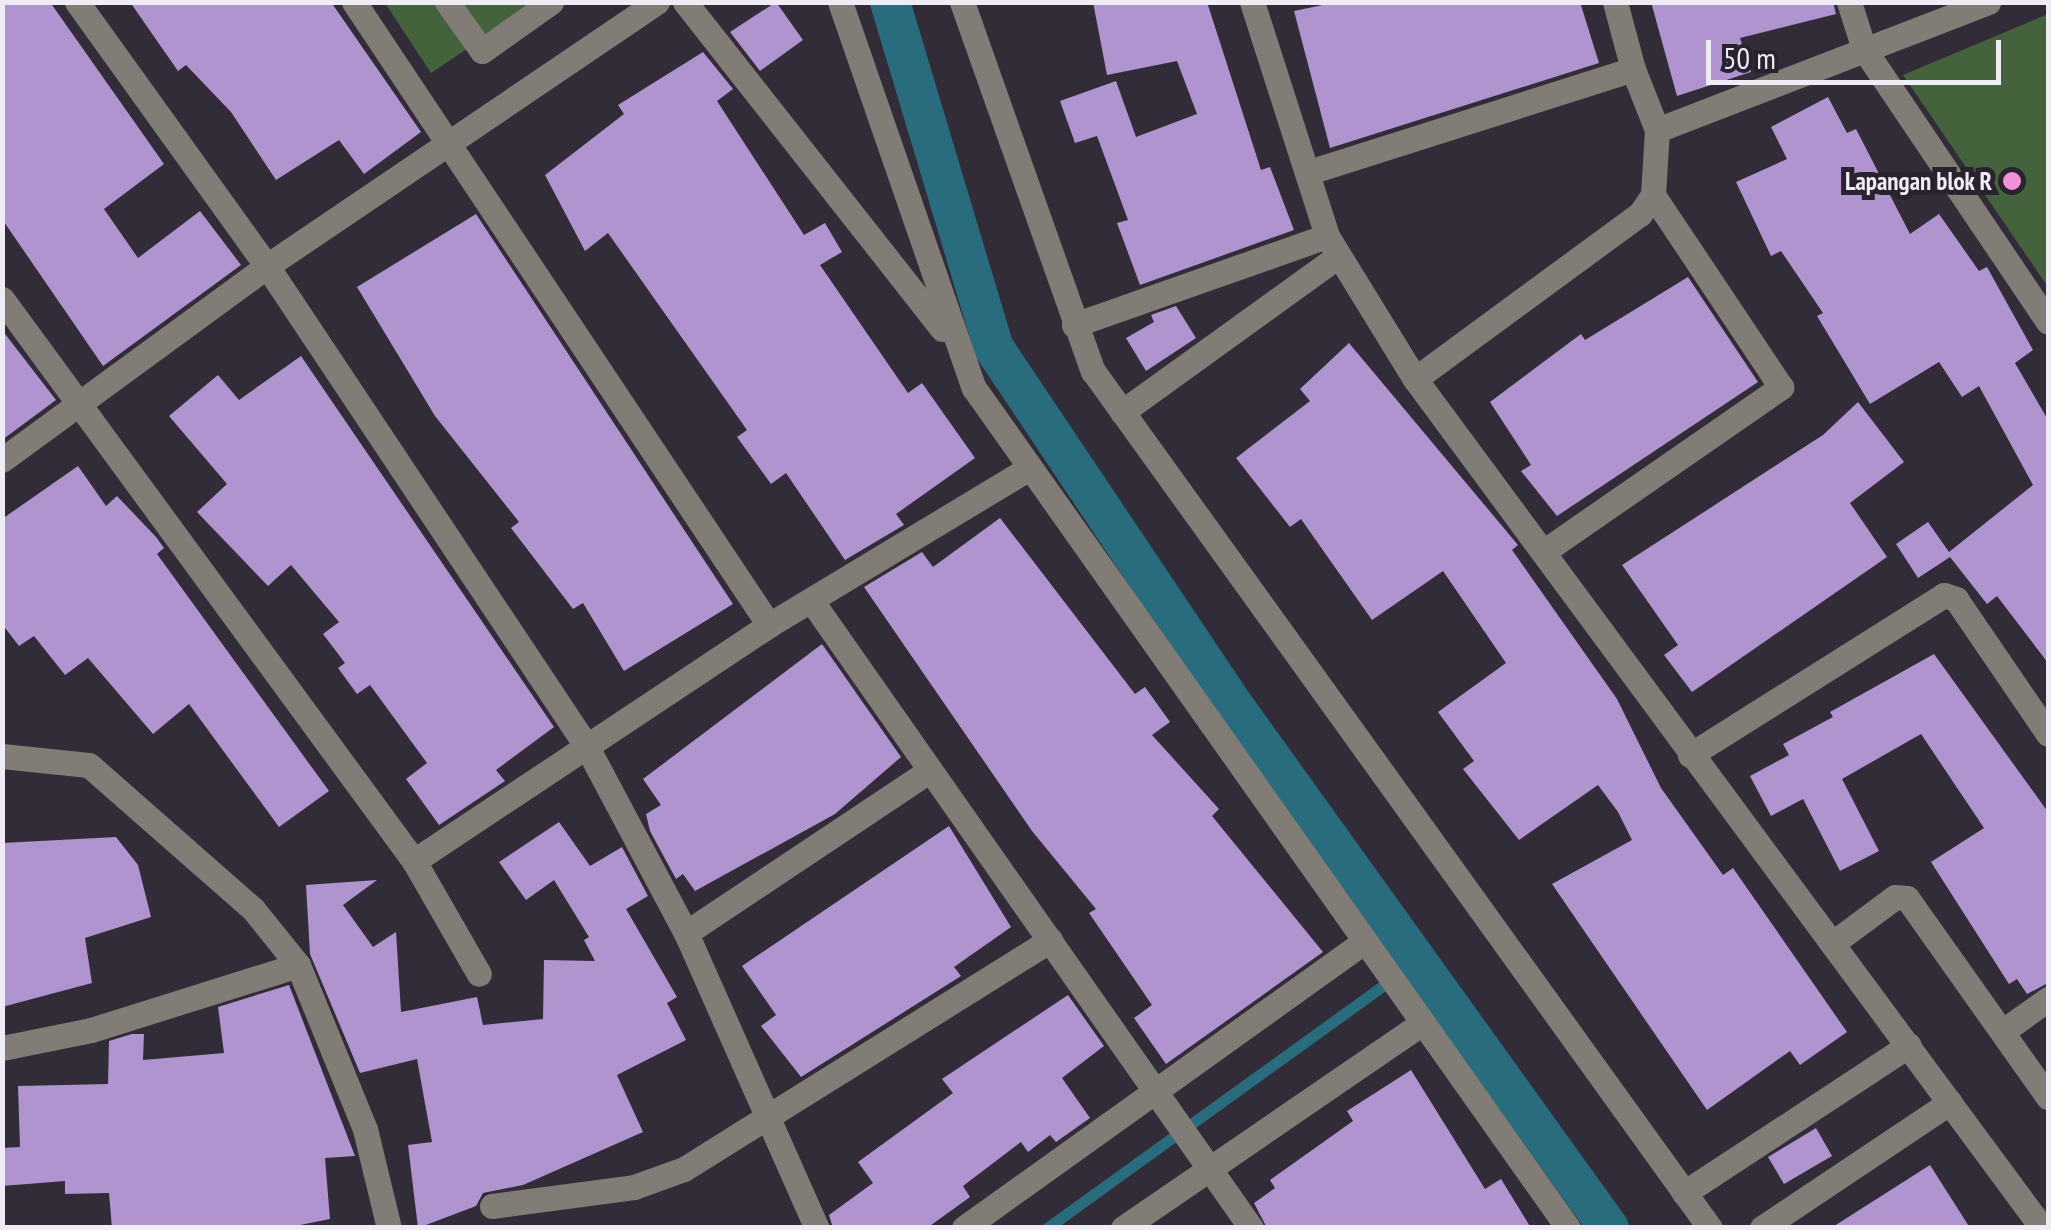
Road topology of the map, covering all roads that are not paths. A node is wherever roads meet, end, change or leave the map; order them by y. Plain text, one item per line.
1 (77, 2) edge
2 (354, 2) edge
3 (446, 2) edge
4 (551, 2) edge
5 (657, 2) edge
6 (686, 2) edge
7 (840, 2) edge
8 (962, 2) edge
9 (1252, 2) edge
10 (1614, 2) edge
11 (1848, 2) edge
12 (1988, 2) edge
13 (1864, 49) junction
14 (1632, 68) junction
15 (1657, 130) junction
16 (450, 142) junction
17 (1309, 172) junction
18 (1652, 195) junction
19 (1332, 246) junction
20 (267, 266) junction
21 (2, 300) edge
22 (2048, 322) edge
23 (1074, 325) junction
24 (955, 346) junction
25 (1415, 379) junction
26 (77, 404) junction
27 (1122, 412) junction
28 (2, 460) edge
29 (1026, 470) junction
30 (1543, 552) junction
31 (811, 600) junction
32 (770, 625) junction
33 (2048, 734) edge
34 (587, 747) junction
35 (1690, 755) junction
36 (2, 756) edge
37 (930, 770) junction
38 (414, 861) junction
39 (686, 933) junction
40 (1050, 940) junction
41 (1832, 943) junction
42 (1367, 946) junction
43 (298, 965) junction
44 (478, 974) dead end
45 (2048, 999) edge
46 (1418, 1020) junction
47 (2003, 1031) junction
48 (1909, 1045) junction
49 (2, 1048) edge
50 (1159, 1096) junction
51 (2048, 1097) edge
52 (1950, 1102) junction
53 (769, 1122) junction
54 (1207, 1163) junction
55 (1684, 1193) junction
56 (492, 1206) dead end
57 (2045, 1226) edge
58 (389, 1228) edge
59 (817, 1228) edge
60 (964, 1228) edge
61 (1123, 1228) edge
62 (1251, 1228) edge
63 (1568, 1228) edge
64 (1710, 1228) edge
65 (1762, 1228) edge

1 - 20 street
2 - 16 street
3 - 4 street
5 - 16 street
6 - 24 street
7 - 24 street
8 - 23 street
9 - 17 street
10 - 14 street
11 - 13 street
12 - 13 street
13 - 15 street
13 - 22 street
14 - 15 street
14 - 17 street
15 - 18 street
16 - 20 street
16 - 32 street
17 - 19 street
18 - 25 street
18 - 30 street
19 - 23 street
19 - 25 street
19 - 27 street
20 - 26 street
20 - 34 street
21 - 26 street
23 - 27 street
24 - 29 street
25 - 30 street
26 - 28 street
26 - 38 street
27 - 55 street
29 - 31 street
29 - 42 street
30 - 35 street
31 - 32 street
31 - 37 street
32 - 34 street
33 - 35 street
34 - 38 street
34 - 39 street
35 - 41 street
36 - 43 street
37 - 39 street
37 - 40 street
38 - 44 street
39 - 53 street
40 - 50 street
40 - 53 street
41 - 47 street
41 - 48 street
42 - 46 street
42 - 50 street
43 - 49 street
43 - 58 street
45 - 47 street
46 - 54 street
46 - 63 street
47 - 51 street
48 - 52 street
48 - 55 street
50 - 54 street
50 - 60 street
52 - 57 street
52 - 65 street
53 - 56 street
53 - 59 street
54 - 61 street
54 - 62 street
55 - 64 street

